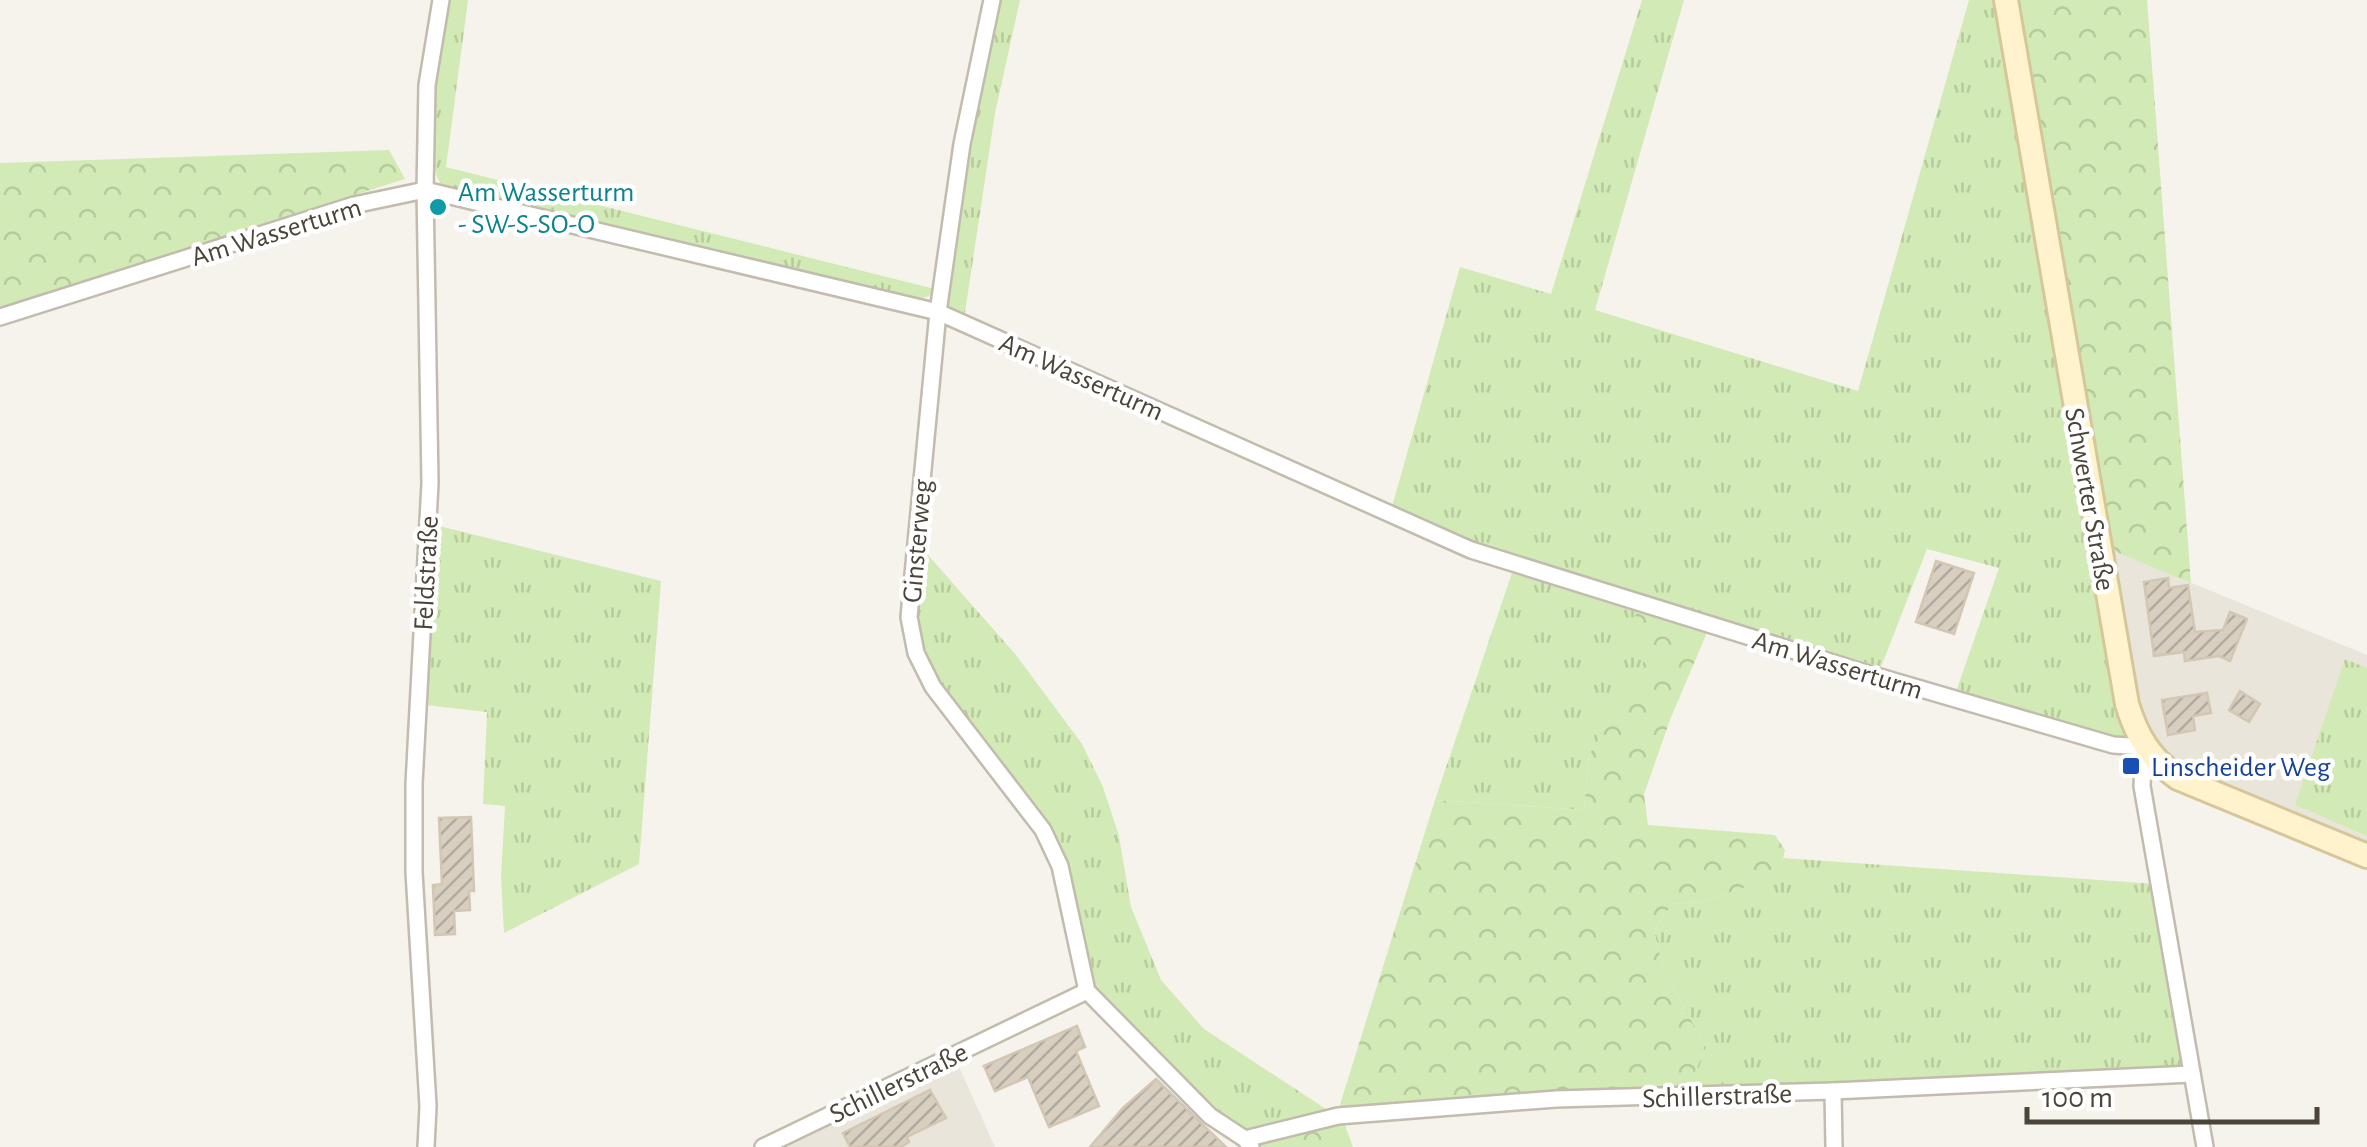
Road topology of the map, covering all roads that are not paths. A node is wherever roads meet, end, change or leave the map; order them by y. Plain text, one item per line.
1 (440, 0) edge
2 (992, 0) edge
3 (2006, 0) edge
4 (425, 190) junction
5 (938, 312) junction
6 (0, 317) edge
7 (2144, 747) junction
8 (2367, 856) edge
9 (1087, 991) junction
10 (2192, 1074) junction
11 (1833, 1091) junction
12 (1248, 1143) edge
13 (426, 1147) edge
14 (764, 1147) edge
15 (1834, 1147) edge
16 (2205, 1147) edge

1 - 4 street, Feldstraße
2 - 5 street, Ginsterweg
3 - 7 main road, Schwerter Straße
4 - 5 street, Am Wasserturm
4 - 6 street, Am Wasserturm
4 - 13 street, Feldstraße
5 - 7 street, Am Wasserturm
5 - 9 street, Ginsterweg
7 - 8 main road, Schwerter Straße
7 - 10 street
9 - 12 street
9 - 14 street, Schillerstraße
10 - 11 street, Schillerstraße
10 - 16 street
11 - 12 street, Schillerstraße
11 - 15 street

